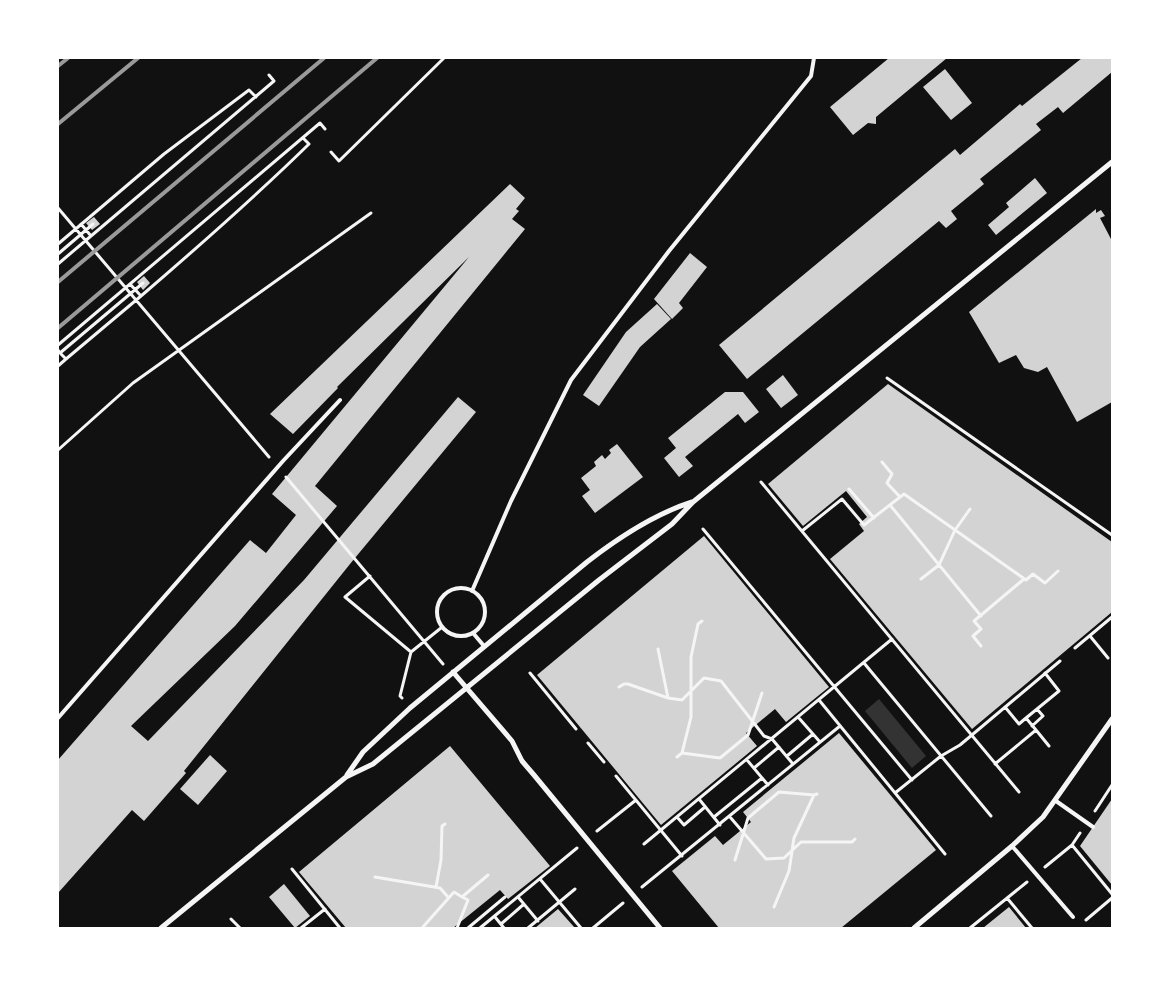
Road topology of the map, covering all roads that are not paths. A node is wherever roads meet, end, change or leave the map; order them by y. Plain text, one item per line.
1 (814, 58) edge
2 (1112, 162) edge
3 (340, 400) dead end
4 (693, 502) junction
5 (472, 591) junction
6 (474, 633) junction
7 (484, 646) junction
8 (453, 672) junction
9 (467, 688) junction
10 (58, 718) edge
11 (1112, 719) edge
12 (346, 777) junction
13 (1056, 801) junction
14 (1093, 827) dead end
15 (1012, 846) junction
16 (1073, 917) dead end
17 (161, 928) edge
18 (660, 928) edge
19 (914, 928) edge

1 - 5 lane
2 - 4 street
3 - 10 lane
4 - 7 street
4 - 9 street
5 - 6 lane
5 - 6 lane
6 - 7 lane
7 - 8 street
8 - 9 street
8 - 12 street
9 - 12 street
9 - 18 street
11 - 13 street
12 - 17 street
13 - 14 lane
13 - 15 street
15 - 16 lane
15 - 19 street

